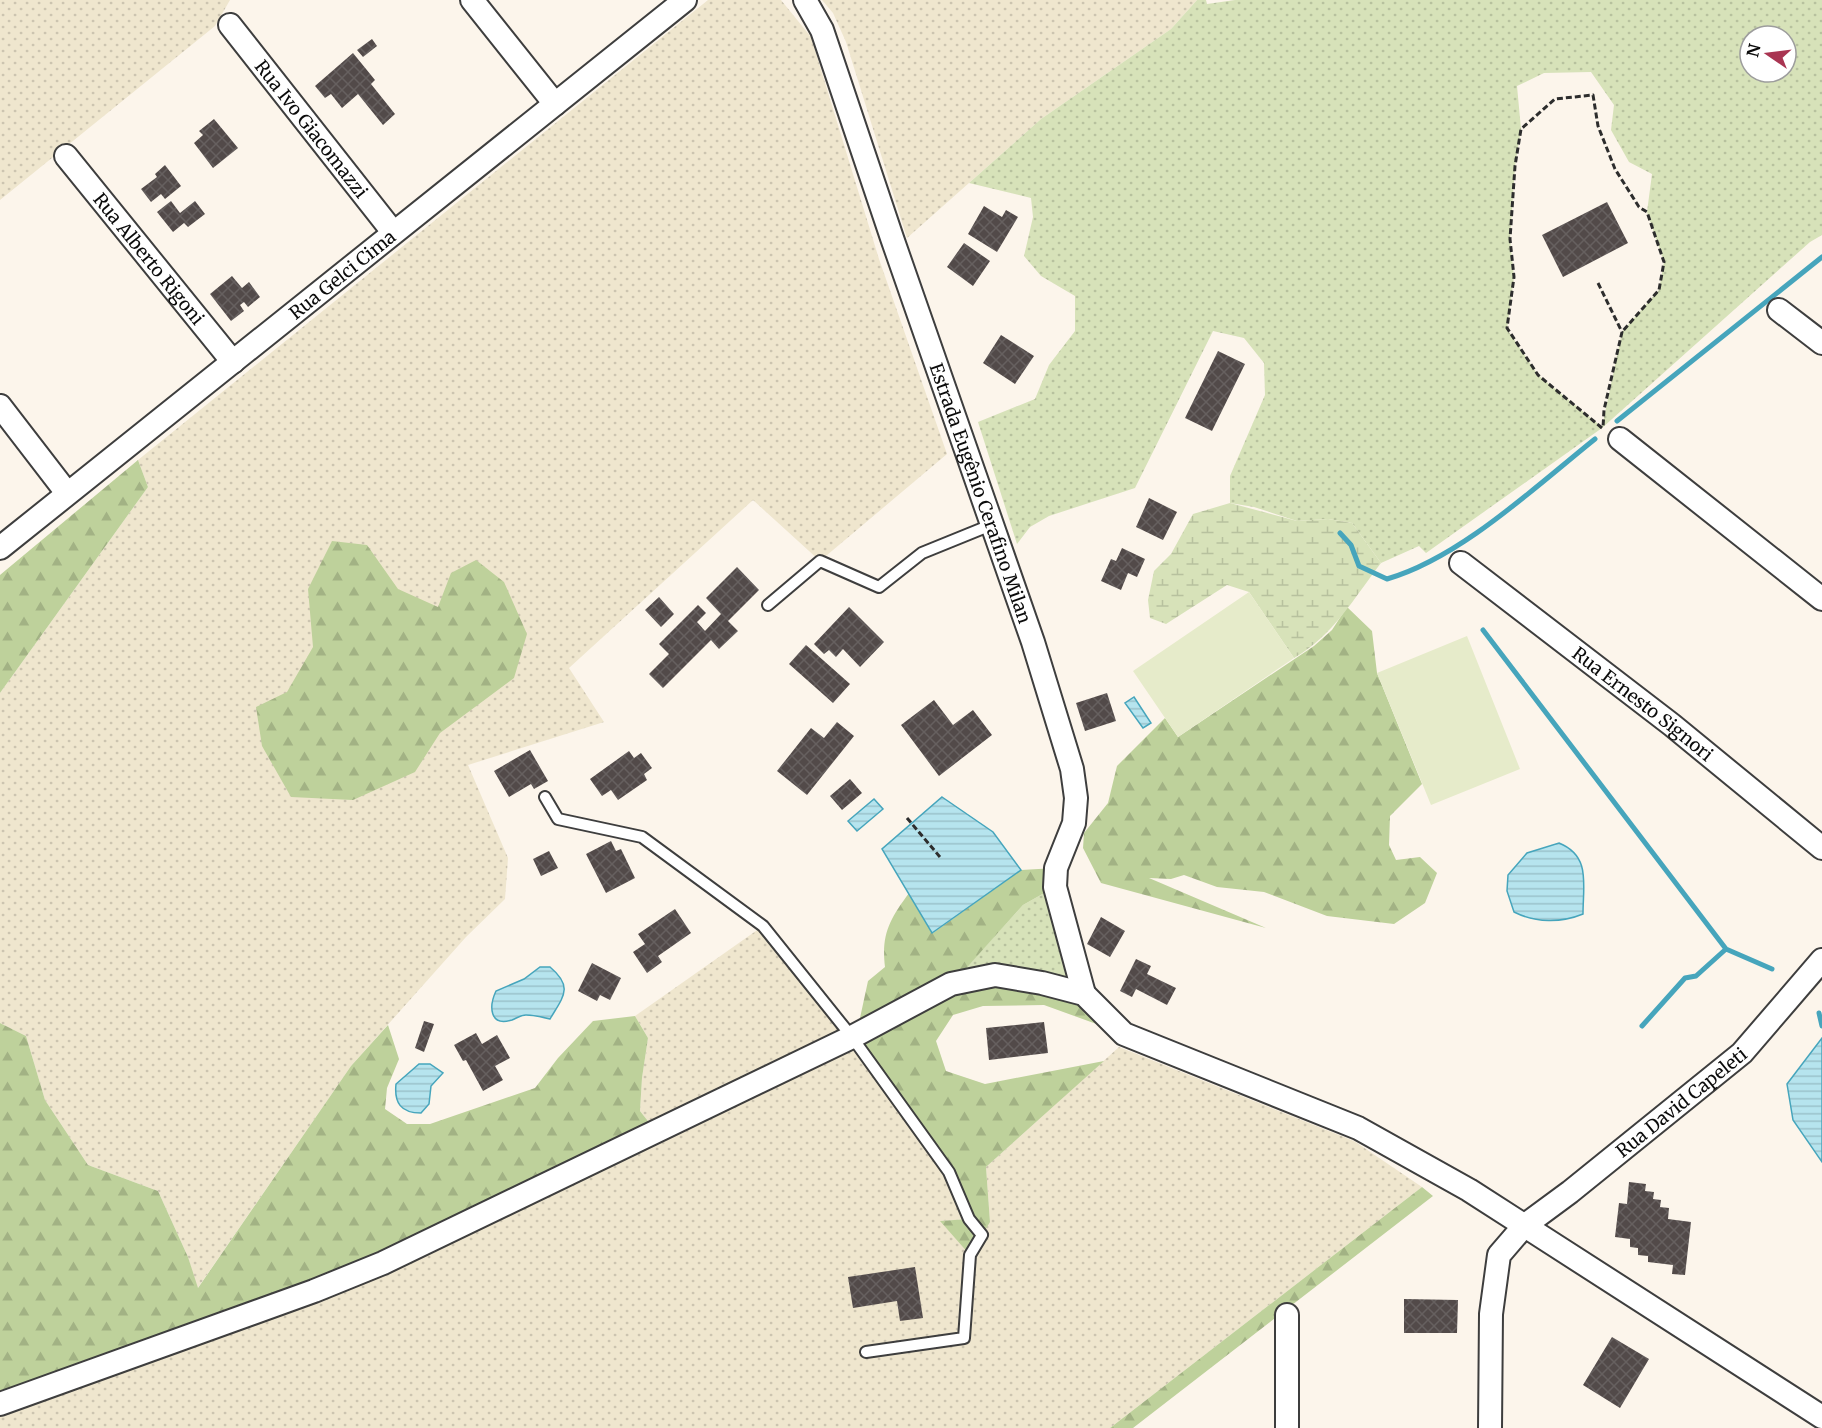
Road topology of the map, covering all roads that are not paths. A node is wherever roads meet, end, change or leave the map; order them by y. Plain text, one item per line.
1 (472, 0) edge
2 (685, 0) edge
3 (805, 0) edge
4 (230, 26) dead end
5 (555, 104) junction
6 (66, 156) dead end
7 (393, 232) junction
8 (1779, 309) dead end
9 (1822, 343) edge
10 (233, 362) junction
11 (0, 406) edge
12 (1611, 434) road end
13 (67, 493) junction
14 (991, 525) junction
15 (0, 548) edge
16 (1461, 563) dead end
17 (1822, 599) edge
18 (768, 605) dead end
19 (544, 797) dead end
20 (1822, 848) edge
21 (1822, 960) edge
22 (1084, 994) junction
23 (852, 1037) junction
24 (1524, 1226) junction
25 (1287, 1315) dead end
26 (867, 1352) dead end
27 (0, 1404) edge
28 (1822, 1417) edge
29 (1287, 1428) edge
30 (1490, 1428) edge

1 - 5 street
2 - 5 street, Rua Gelci Cima
3 - 14 street, Estrada Eugênio Cerafino Milan
4 - 7 street, Rua Ivo Giacomazzi
5 - 7 street, Rua Gelci Cima
6 - 10 street, Rua Alberto Rigoni
7 - 10 street, Rua Gelci Cima
8 - 9 street
10 - 13 street, Rua Gelci Cima
11 - 13 street
12 - 17 street
13 - 15 street, Rua Gelci Cima
14 - 18 lane
14 - 22 street, Estrada Eugênio Cerafino Milan
16 - 20 street, Rua Ernesto Signori
19 - 23 lane
21 - 24 street, Rua David Capeleti
22 - 23 street
22 - 24 street
23 - 26 lane
23 - 27 street
24 - 28 street
24 - 30 street, Rua David Capeleti
25 - 29 street

